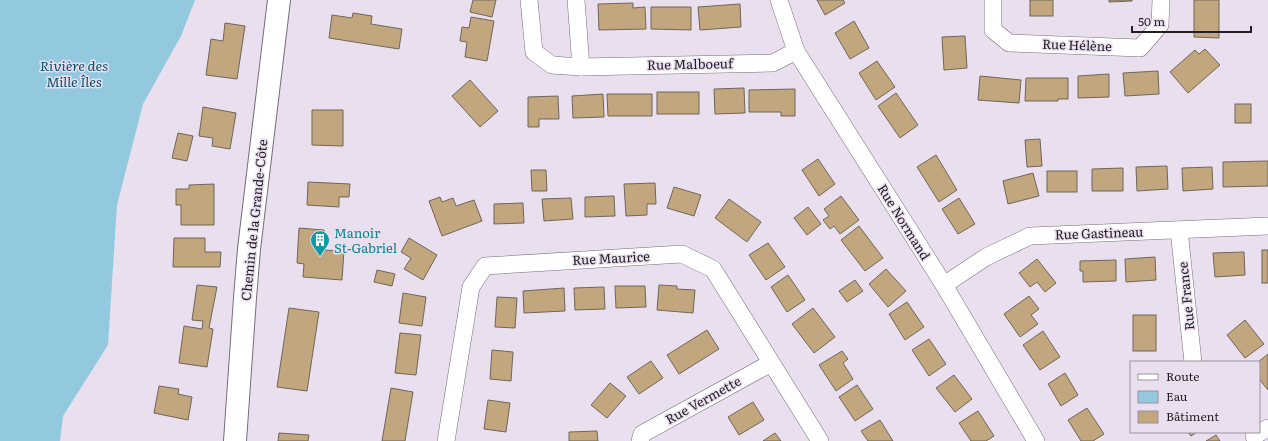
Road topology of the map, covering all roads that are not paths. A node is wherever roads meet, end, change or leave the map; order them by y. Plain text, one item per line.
1 (279, 0) edge
2 (529, 0) edge
3 (576, 0) edge
4 (779, 0) edge
5 (993, 0) edge
6 (1161, 0) edge
7 (796, 51) junction
8 (581, 67) junction
9 (1268, 226) edge
10 (1179, 230) junction
11 (944, 284) junction
12 (1193, 361) edge
13 (771, 363) junction
14 (235, 441) edge
15 (446, 441) edge
16 (640, 441) edge
17 (820, 441) edge
18 (1036, 441) edge

1 - 14 main road, Chemin de la Grande-Côte
2 - 8 street, Rue Malboeuf
3 - 8 street
4 - 7 street, Rue Normand
5 - 6 street, Rue Hélène
7 - 8 street, Rue Malboeuf
7 - 11 street, Rue Normand
9 - 10 street, Rue Gastineau
10 - 11 street, Rue Gastineau
10 - 12 street, Rue France
11 - 18 street, Rue Normand
13 - 15 street, Rue Maurice
13 - 16 street, Rue Vermette
13 - 17 street, Rue Maurice

